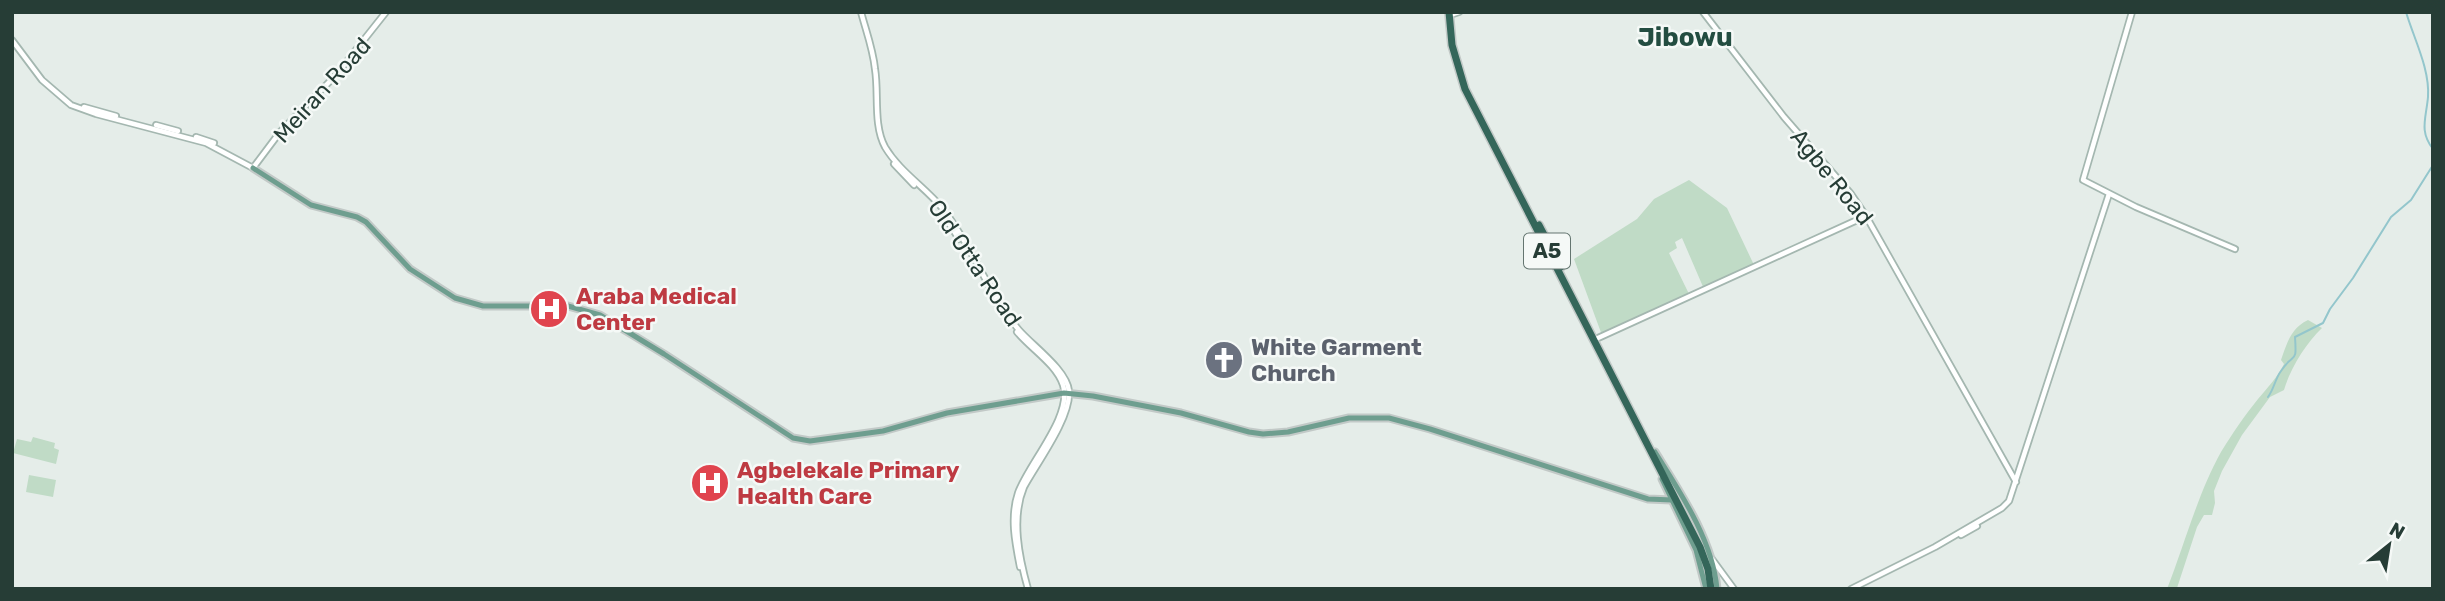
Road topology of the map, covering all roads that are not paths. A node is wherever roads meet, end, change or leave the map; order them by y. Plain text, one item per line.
1 (388, 12) edge
2 (859, 12) edge
3 (2132, 12) edge
4 (1454, 13) edge
5 (1704, 14) edge
6 (12, 38) edge
7 (255, 168) junction
8 (2109, 194) junction
9 (1866, 216) junction
10 (2235, 249) dead end
11 (1598, 338) junction
12 (1066, 392) junction
13 (1654, 453) junction
14 (2017, 484) junction
15 (1671, 499) junction
16 (1712, 559) junction
17 (1027, 589) edge
18 (1712, 589) edge
19 (1734, 589) edge
20 (1851, 589) edge
21 (1856, 589) edge

1 - 7 street, Meiran Road
2 - 12 street, Old Otta Road
3 - 8 street
4 - 11 highway, A5
4 - 13 highway, A5
5 - 9 street, Agbe Road
6 - 7 street
7 - 12 main road
8 - 10 street
8 - 14 street
9 - 11 street
9 - 14 street, Agbe Road
11 - 13 highway, A5
12 - 15 main road
12 - 17 street
13 - 15 main road
13 - 16 main road
13 - 18 highway, A5
14 - 20 street
14 - 21 street
15 - 18 main road
16 - 18 main road
16 - 19 street

